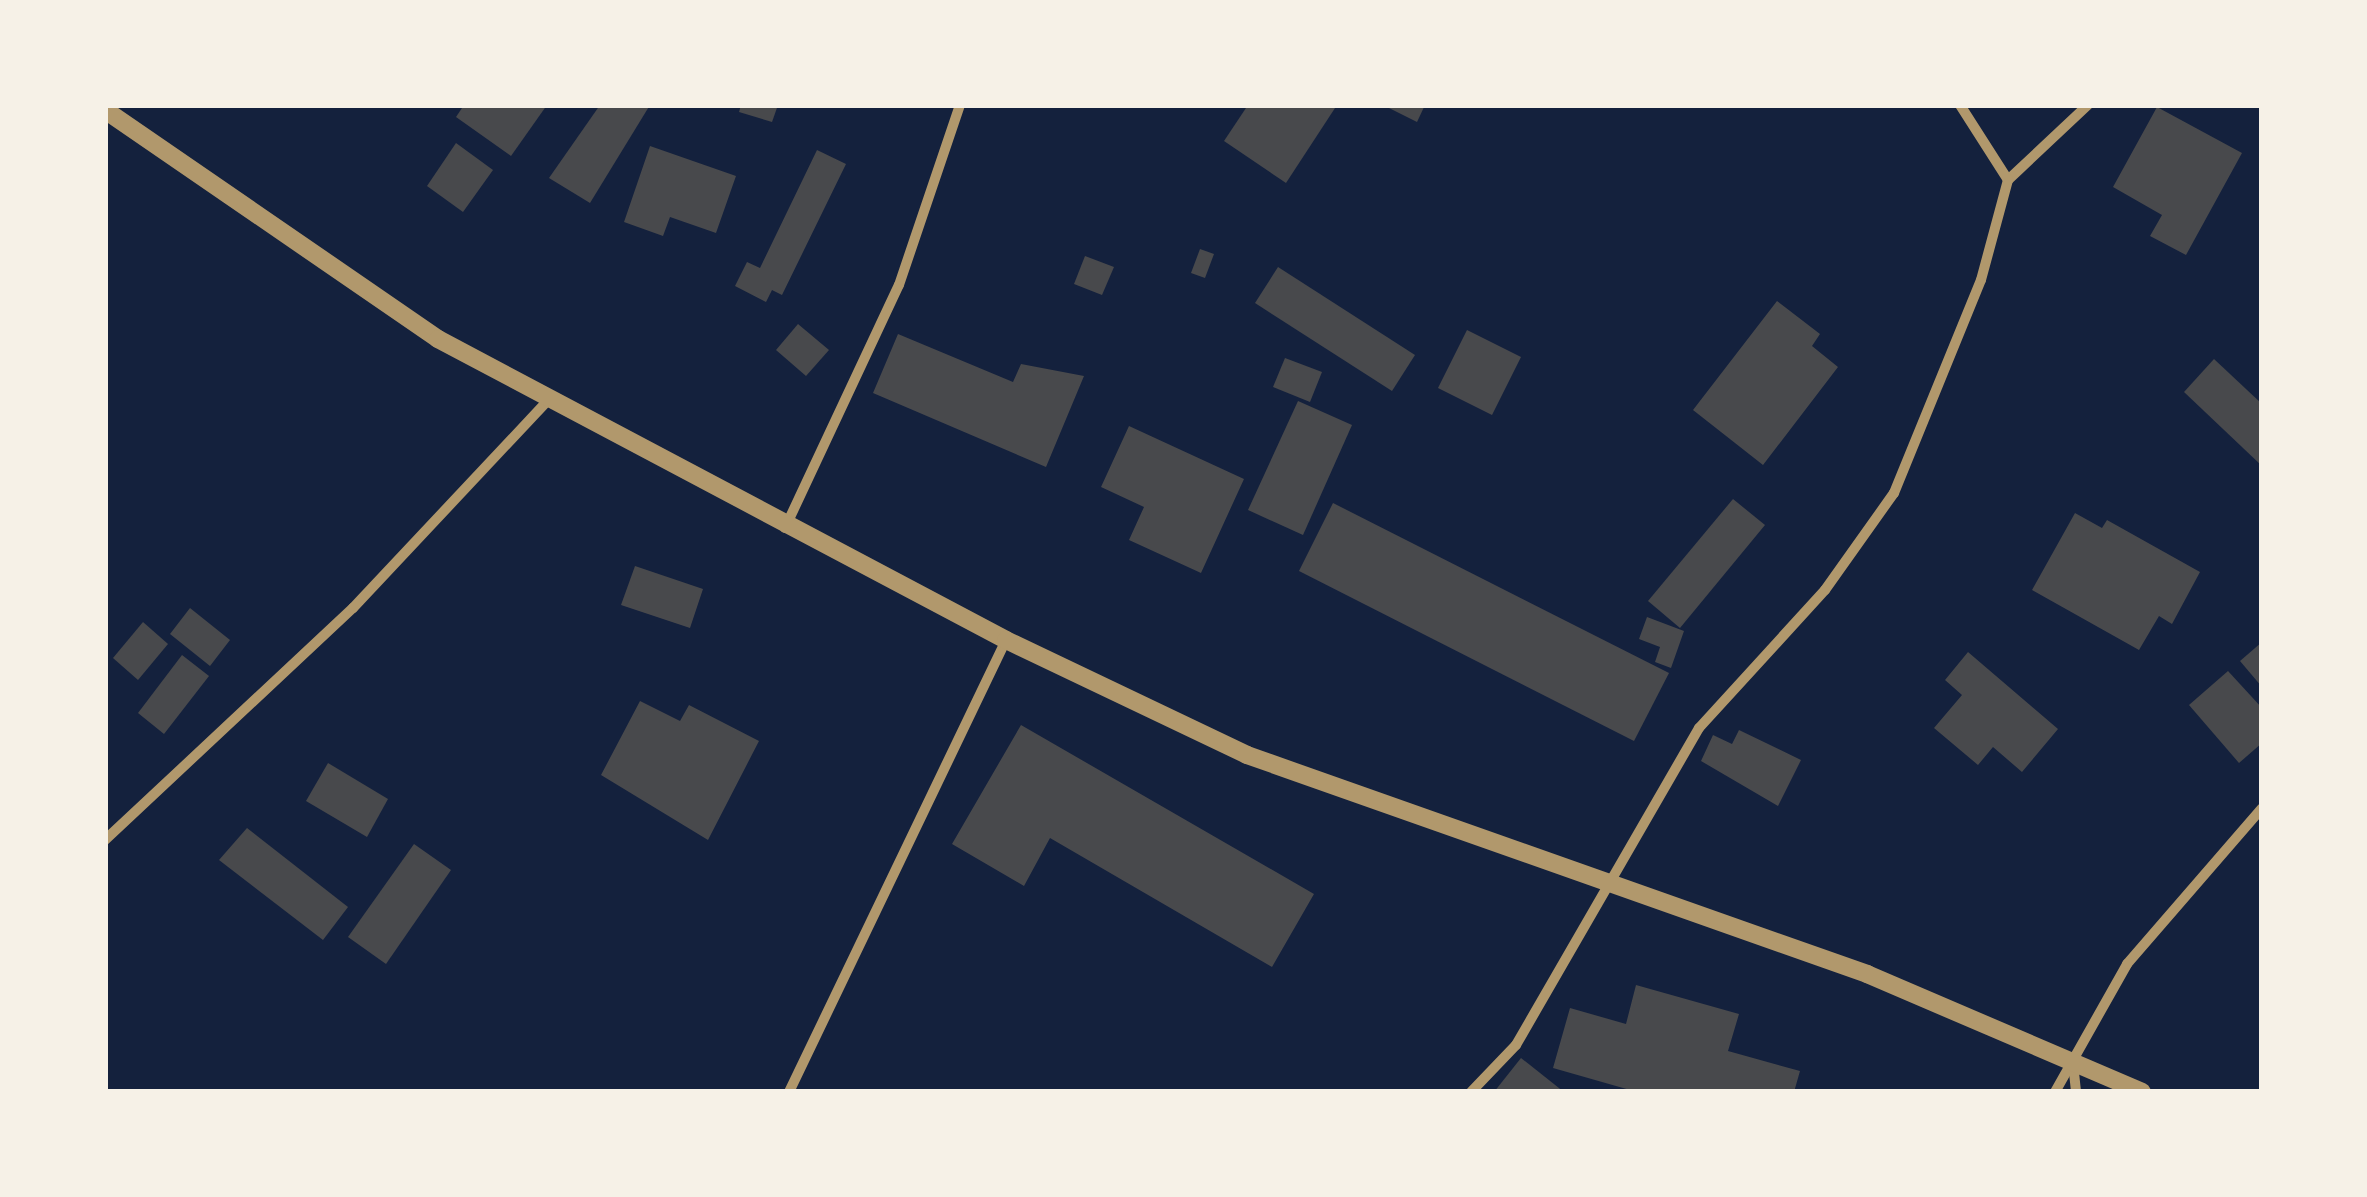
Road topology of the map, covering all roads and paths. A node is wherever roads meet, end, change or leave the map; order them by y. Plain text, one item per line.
1 (960, 105) edge
2 (1960, 105) edge
3 (2088, 105) edge
4 (105, 110) edge
5 (2008, 180) junction
6 (549, 399) junction
7 (785, 528) junction
8 (1006, 640) junction
9 (2262, 808) edge
10 (105, 840) edge
11 (1608, 884) junction
12 (2072, 1061) junction
13 (789, 1092) edge
14 (1472, 1092) edge
15 (2055, 1092) edge
16 (2076, 1092) edge
17 (2142, 1092) edge

1 - 7 street
2 - 5 street
3 - 5 street
4 - 6 street
5 - 11 street
6 - 7 street
6 - 10 street
7 - 8 street
8 - 11 street
8 - 13 street
9 - 12 street
11 - 12 street
11 - 14 street
12 - 15 street
12 - 16 street
12 - 17 street

